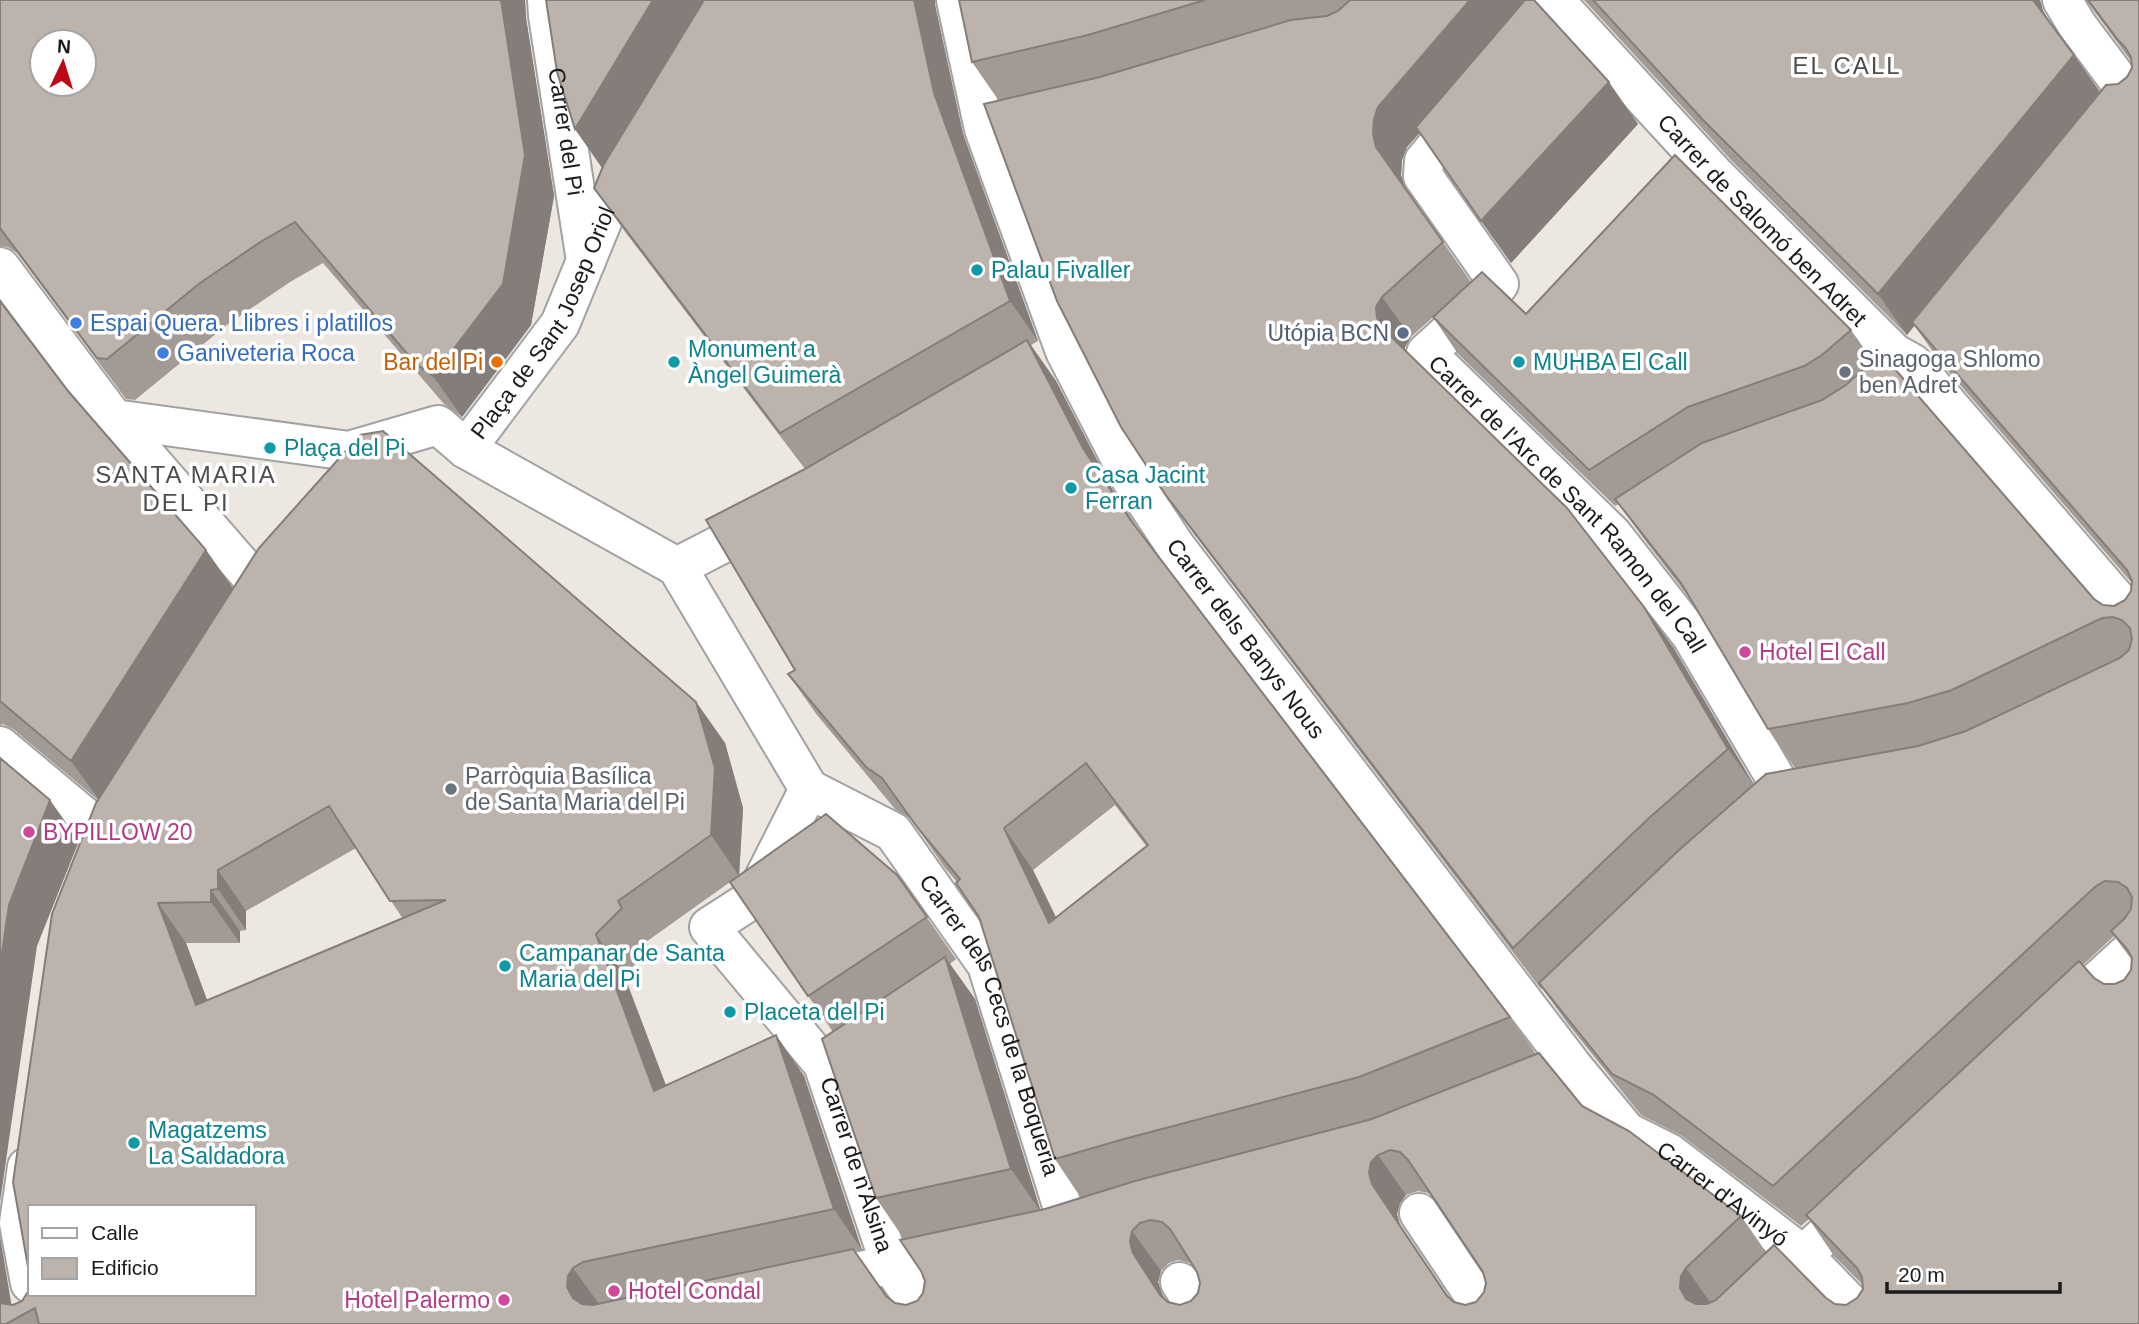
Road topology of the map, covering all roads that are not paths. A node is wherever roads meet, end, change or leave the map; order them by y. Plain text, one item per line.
1 (547, 0) edge
2 (956, 0) edge
3 (2062, 0) edge
4 (1556, 2) edge
5 (2127, 106) edge
6 (1022, 120) edge
7 (984, 129) junction
8 (648, 138) edge
9 (586, 263) junction
10 (0, 267) edge
11 (1065, 351) junction
12 (1921, 353) junction
13 (1030, 372) edge
14 (1881, 391) edge
15 (114, 419) junction
16 (452, 437) junction
17 (349, 451) junction
18 (327, 485) edge
19 (797, 504) edge
20 (1645, 513) edge
21 (298, 531) edge
22 (1612, 534) junction
23 (677, 568) junction
24 (2139, 625) edge
25 (0, 746) edge
26 (1824, 787) edge
27 (808, 789) junction
28 (127, 800) edge
29 (2139, 943) edge
30 (987, 965) junction
31 (952, 988) edge
32 (1568, 994) edge
33 (1539, 1021) junction
34 (2039, 1035) edge
35 (860, 1049) edge
36 (824, 1068) junction
37 (1574, 1068) junction
38 (1535, 1083) edge
39 (33, 1127) edge
40 (1888, 1175) edge
41 (1419, 1213) edge
42 (1107, 1216) edge
43 (1069, 1228) junction
44 (1030, 1236) edge
45 (992, 1244) edge
46 (1803, 1255) junction
47 (890, 1265) junction
48 (28, 1274) edge
49 (1180, 1282) edge
50 (781, 1288) edge
51 (932, 1324) edge
52 (1207, 1324) edge
53 (1493, 1324) edge
54 (1730, 1324) edge
55 (1870, 1324) edge

1 - 9 street, Carrer del Pi
2 - 7 street, Carrer dels Banys Nous
3 - 5 street
4 - 12 street, Carrer de Salomó ben Adret
4 - 22 street, Carrer de l'Arc de Sant Ramon del Call
6 - 7 street
7 - 11 street, Carrer dels Banys Nous
8 - 9 street, Plaça de Sant Josep Oriol
9 - 16 street, Plaça de Sant Josep Oriol
10 - 15 street
11 - 13 street
11 - 33 street, Carrer dels Banys Nous
12 - 14 street
12 - 24 street, Carrer de Salomó ben Adret
15 - 17 street
15 - 21 street
16 - 17 street
16 - 23 street
17 - 18 street
19 - 23 street
20 - 22 street
22 - 26 street, Carrer de l'Arc de Sant Ramon del Call
23 - 27 street
25 - 28 street
27 - 30 street, Carrer dels Cecs de la Boqueria
27 - 36 street
29 - 34 street
30 - 31 street
30 - 43 street, Carrer dels Cecs de la Boqueria
32 - 33 street
33 - 37 street, Carrer dels Banys Nous
35 - 36 street
36 - 47 street, Carrer de n'Alsina
37 - 38 street
37 - 46 street, Carrer d'Avinyó
39 - 48 street
40 - 46 street
41 - 53 street
42 - 43 street
43 - 44 street
45 - 47 street
46 - 54 street
46 - 55 street, Carrer d'Avinyó
47 - 50 street
47 - 51 street, Carrer de n'Alsina
49 - 52 street

